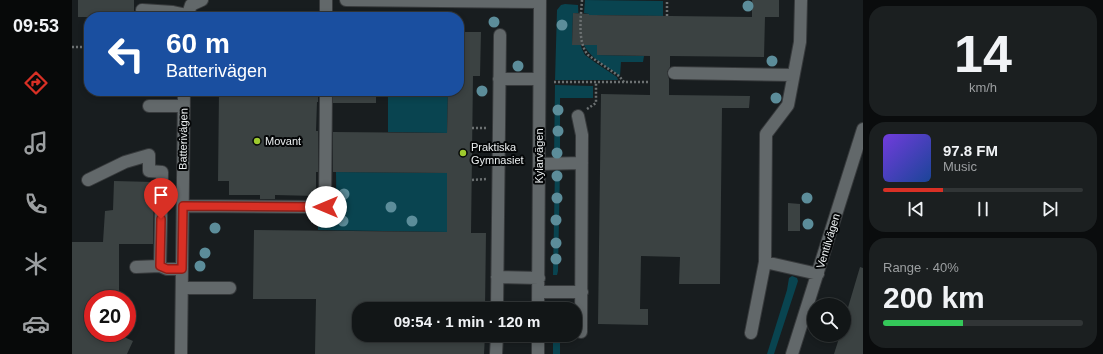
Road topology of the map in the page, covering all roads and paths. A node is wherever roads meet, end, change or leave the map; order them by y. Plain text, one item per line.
1 (326, 0) edge
2 (346, 0) edge
3 (383, 0) edge
4 (582, 0) edge
5 (667, 0) edge
6 (801, 0) edge
7 (539, 1) edge
8 (191, 7) edge
9 (142, 10) dead end
10 (326, 12) edge
11 (667, 16) dead end
12 (500, 35) dead end
13 (72, 47) edge
14 (84, 47) edge
15 (674, 73) dead end
16 (793, 76) junction
17 (499, 79) junction
18 (539, 79) junction
19 (554, 82) dead end
20 (596, 82) junction
21 (624, 82) junction
22 (650, 82) dead end
23 (184, 96) edge
24 (326, 96) edge
25 (150, 106) dead end
26 (184, 106) junction
27 (578, 116) joint
28 (472, 128) dead end
29 (491, 128) dead end
30 (863, 129) edge
31 (582, 163) junction
32 (539, 164) junction
33 (490, 179) dead end
34 (88, 180) dead end
35 (472, 180) dead end
36 (183, 206) junction
37 (765, 262) junction
38 (136, 266) dead end
39 (160, 266) junction
40 (182, 269) junction
41 (818, 274) junction
42 (497, 277) junction
43 (539, 278) junction
44 (182, 288) junction
45 (230, 288) dead end
46 (539, 292) junction
47 (582, 292) junction
48 (497, 302) edge
49 (538, 302) edge
50 (582, 302) edge
51 (752, 333) dead end
52 (496, 342) edge
53 (538, 342) edge
54 (181, 354) edge
55 (496, 354) edge
56 (538, 354) edge
57 (792, 354) edge

1 - 10 street
2 - 3 street
3 - 7 street
4 - 21 path
5 - 11 path
6 - 16 street
7 - 18 street, Kylarvägen
8 - 9 street
12 - 17 street
13 - 14 path
15 - 16 street
16 - 37 street
17 - 18 street
17 - 42 street
18 - 32 street, Kylarvägen
19 - 20 path
20 - 21 path
20 - 27 path
21 - 22 path
23 - 26 street, Batterivägen
24 - 36 street
25 - 26 street
26 - 36 street, Batterivägen
27 - 31 street
28 - 29 path
30 - 41 street, Ventilvägen
31 - 32 street
31 - 47 street
32 - 43 street, Kylarvägen
33 - 35 path
34 - 39 street
36 - 40 street, Batterivägen
37 - 41 street
37 - 51 street
38 - 39 street
39 - 40 street
40 - 44 street, Batterivägen
41 - 57 street, Ventilvägen
42 - 43 street
42 - 48 street
43 - 46 street, Kylarvägen
44 - 45 street
44 - 54 street, Batterivägen
46 - 47 street
46 - 49 street, Kylarvägen
47 - 50 street
52 - 55 street
53 - 56 street

